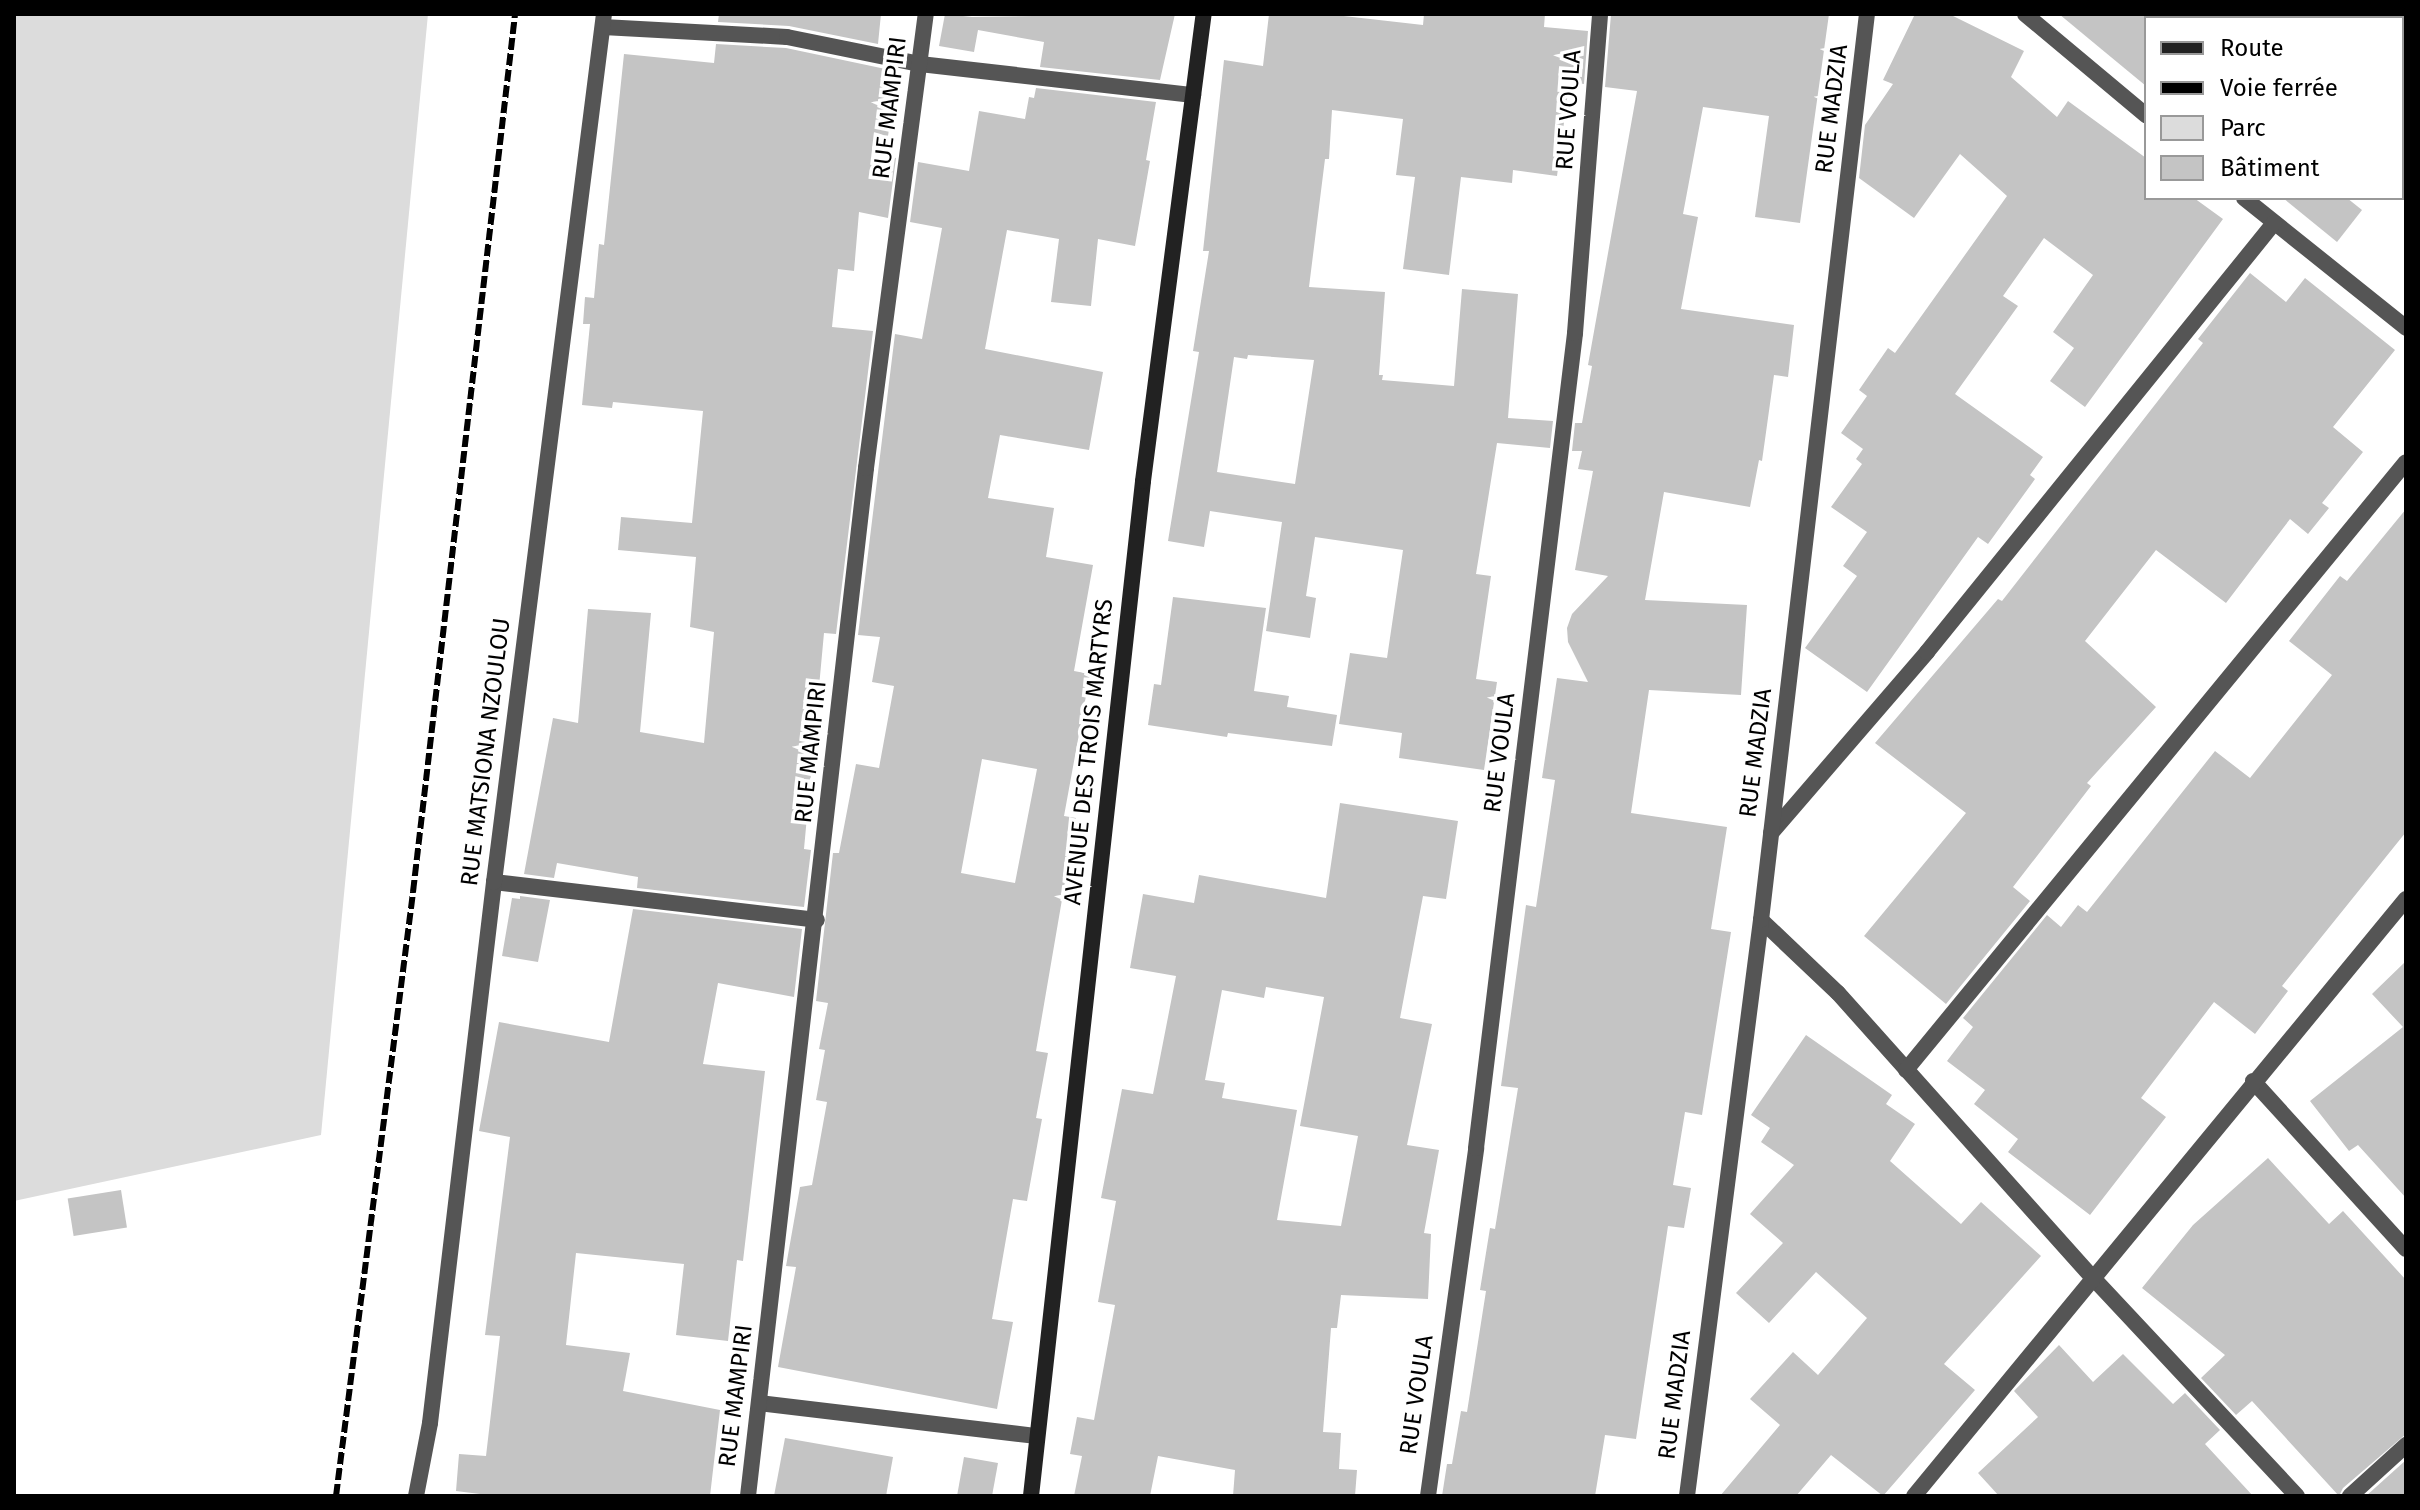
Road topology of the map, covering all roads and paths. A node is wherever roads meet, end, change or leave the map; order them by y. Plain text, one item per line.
1 (926, 14) edge
2 (1204, 14) edge
3 (1600, 14) edge
4 (1867, 14) edge
5 (2025, 14) edge
6 (604, 20) edge
7 (920, 64) junction
8 (1193, 95) junction
9 (2144, 113) edge
10 (2246, 200) edge
11 (2274, 223) junction
12 (2406, 328) edge
13 (2406, 462) edge
14 (1771, 833) junction
15 (494, 882) junction
16 (2406, 899) edge
17 (817, 920) junction
18 (1761, 920) junction
19 (1906, 1070) junction
20 (2253, 1081) junction
21 (2406, 1249) edge
22 (2094, 1279) junction
23 (759, 1403) junction
24 (1037, 1436) junction
25 (2406, 1445) edge
26 (416, 1496) edge
27 (748, 1496) edge
28 (1031, 1496) edge
29 (1428, 1496) edge
30 (1687, 1496) edge
31 (1914, 1496) edge
32 (2297, 1496) edge
33 (2350, 1496) edge

1 - 7 street, RUE MAMPIRI
2 - 8 main road, AVENUE DES TROIS MARTYRS
3 - 29 street, RUE VOULA
4 - 14 street, RUE MADZIA
5 - 9 street
6 - 7 street
6 - 15 street, RUE MATSIONA NZOULOU
7 - 8 street
7 - 17 street, RUE MAMPIRI
8 - 24 main road, AVENUE DES TROIS MARTYRS
10 - 11 street
11 - 12 street
11 - 14 street
13 - 19 street
14 - 18 street, RUE MADZIA
15 - 17 street
15 - 26 street, RUE MATSIONA NZOULOU
16 - 20 street
17 - 23 street, RUE MAMPIRI
18 - 19 street
18 - 30 street, RUE MADZIA
19 - 22 street
20 - 21 street
20 - 22 street
22 - 31 street
22 - 32 street
23 - 24 street
23 - 27 street, RUE MAMPIRI
24 - 28 main road, AVENUE DES TROIS MARTYRS
25 - 33 street

